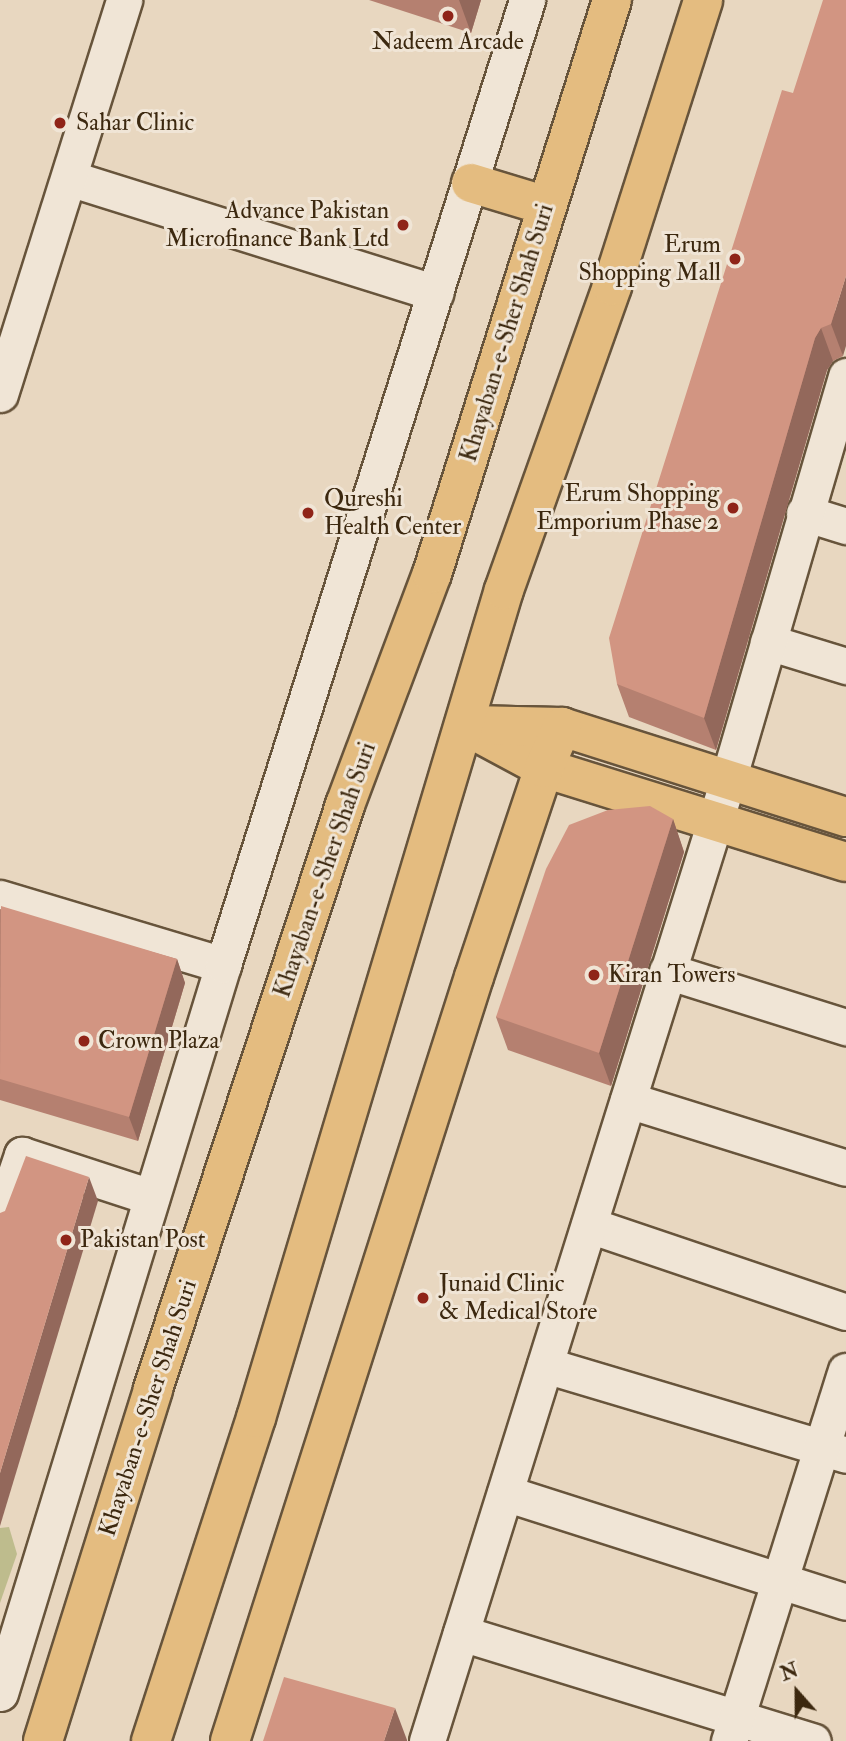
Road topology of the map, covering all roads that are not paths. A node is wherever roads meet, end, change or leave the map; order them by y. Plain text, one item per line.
1 (124, 0) edge
2 (527, 0) edge
3 (612, 0) edge
4 (703, 0) edge
5 (69, 178) junction
6 (471, 183) junction
7 (547, 206) junction
8 (435, 293) junction
9 (846, 378) edge
10 (0, 394) edge
11 (804, 513) junction
12 (846, 526) edge
13 (768, 642) junction
14 (846, 666) edge
15 (464, 724) junction
16 (562, 727) junction
17 (544, 768) junction
18 (728, 780) junction
19 (846, 817) edge
20 (715, 821) junction
21 (846, 862) edge
22 (0, 898) edge
23 (223, 965) junction
24 (667, 971) junction
25 (846, 1027) edge
26 (628, 1100) junction
27 (11, 1151) edge
28 (846, 1168) edge
29 (151, 1197) junction
30 (0, 1220) edge
31 (589, 1225) junction
32 (846, 1312) edge
33 (545, 1365) junction
34 (846, 1371) edge
35 (834, 1451) edge
36 (505, 1493) junction
37 (779, 1581) junction
38 (846, 1602) edge
39 (461, 1633) junction
40 (0, 1693) edge
41 (733, 1729) edge
42 (43, 1741) edge
43 (151, 1741) edge
44 (230, 1741) edge
45 (427, 1741) edge
46 (813, 1741) edge

1 - 5 street
2 - 6 street
3 - 7 main road, Khayaban-e-Sher Shah Suri
4 - 15 main road
5 - 8 street
5 - 10 street
6 - 7 main road
6 - 8 street
7 - 42 main road, Khayaban-e-Sher Shah Suri
8 - 23 street
9 - 11 street
11 - 12 street
11 - 13 street
13 - 14 street
13 - 18 street
15 - 16 main road
15 - 17 main road
15 - 43 main road
16 - 17 main road
16 - 18 main road
17 - 20 main road
17 - 44 main road
18 - 19 main road
18 - 20 street
20 - 21 main road
20 - 24 street
22 - 23 street
23 - 29 street
24 - 25 street
24 - 26 street
26 - 28 street
26 - 31 street
27 - 29 street
27 - 30 street
29 - 40 street
31 - 32 street
31 - 33 street
33 - 35 street
33 - 36 street
34 - 35 street
35 - 37 street
36 - 37 street
36 - 39 street
37 - 38 street
37 - 41 street
39 - 41 street
39 - 45 street
41 - 46 street

